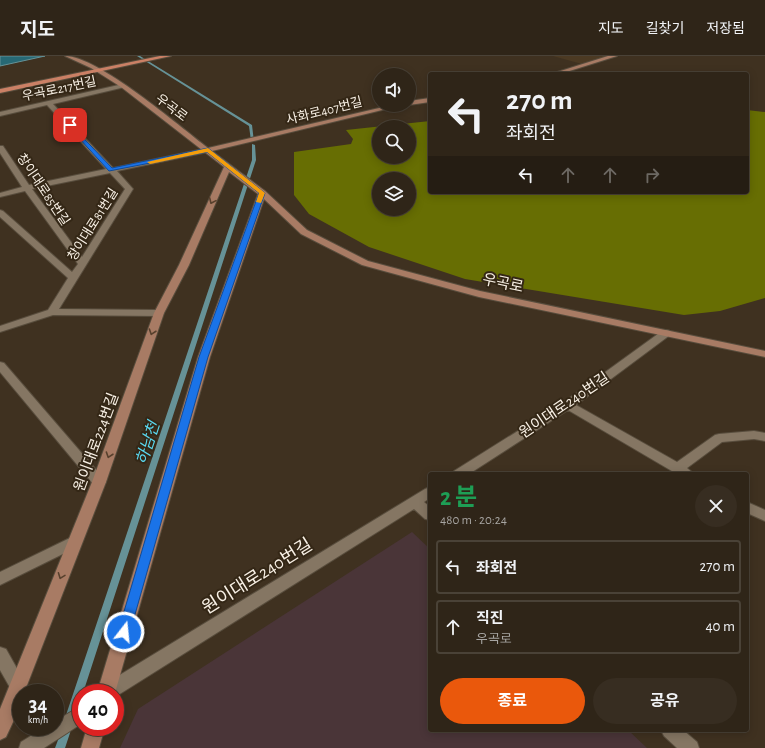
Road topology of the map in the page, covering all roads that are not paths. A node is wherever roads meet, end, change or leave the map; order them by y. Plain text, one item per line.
1 (68, 56) edge
2 (150, 56) edge
3 (168, 56) edge
4 (614, 56) edge
5 (131, 62) junction
6 (95, 69) junction
7 (561, 72) edge
8 (0, 85) edge
9 (123, 86) junction
10 (12, 89) joint
11 (0, 91) edge
12 (428, 100) edge
13 (416, 102) edge
14 (49, 103) junction
15 (372, 112) edge
16 (0, 114) edge
17 (0, 148) edge
18 (208, 150) junction
19 (230, 168) junction
20 (111, 170) junction
21 (26, 188) junction
22 (260, 191) junction
23 (0, 194) edge
24 (0, 213) edge
25 (82, 263) junction
26 (74, 278) junction
27 (52, 312) junction
28 (159, 313) junction
29 (0, 329) edge
30 (666, 333) junction
31 (765, 354) edge
32 (0, 365) edge
33 (568, 405) junction
34 (765, 437) edge
35 (682, 471) edge
36 (462, 472) edge
37 (99, 482) junction
38 (428, 493) edge
39 (415, 502) junction
40 (749, 508) edge
41 (428, 513) edge
42 (765, 516) edge
43 (74, 542) junction
44 (0, 579) edge
45 (0, 654) edge
46 (17, 684) edge
47 (19, 684) edge
48 (109, 684) edge
49 (121, 684) edge
50 (12, 701) edge
51 (72, 720) edge
52 (0, 732) edge
53 (672, 732) edge
54 (93, 736) edge
55 (28, 748) edge
56 (90, 748) edge
57 (690, 748) edge

1 - 6 street, 우곡로
2 - 5 main road
3 - 5 main road
4 - 7 street
5 - 6 main road
6 - 8 main road
6 - 9 street, 우곡로
6 - 10 main road
9 - 14 street, 우곡로217번길
9 - 18 street, 우곡로
10 - 11 street
12 - 13 street
14 - 16 street, 우곡로217번길
14 - 20 street, 창이대로81번길
15 - 18 street, 사화로407번길
17 - 21 street, 창이대로85번길
18 - 19 street, 우곡로
18 - 20 street
19 - 22 street, 우곡로
19 -> 28 street, 원이대로224번길
20 - 21 street
20 - 25 street, 창이대로81번길
21 - 23 street
21 - 25 street, 창이대로85번길
22 - 30 street, 우곡로
22 - 48 street
24 - 26 street
25 - 26 street, 창이대로81번길
26 - 27 street, 창이대로81번길
27 - 28 street
27 - 29 street
28 -> 37 street, 원이대로224번길
30 - 31 street, 우곡로
30 - 33 street, 원이대로240번길
32 - 37 street
33 - 35 street
33 - 36 street, 원이대로240번길
34 - 35 street
37 - 43 street, 원이대로224번길
38 - 39 street, 원이대로240번길
39 - 41 street
39 - 49 street, 원이대로240번길
40 - 42 street
43 - 44 street
43 -> 47 street, 원이대로224번길
45 - 46 street
50 - 52 street, 원이대로224번길
51 - 55 street
53 - 57 street
54 - 56 street

